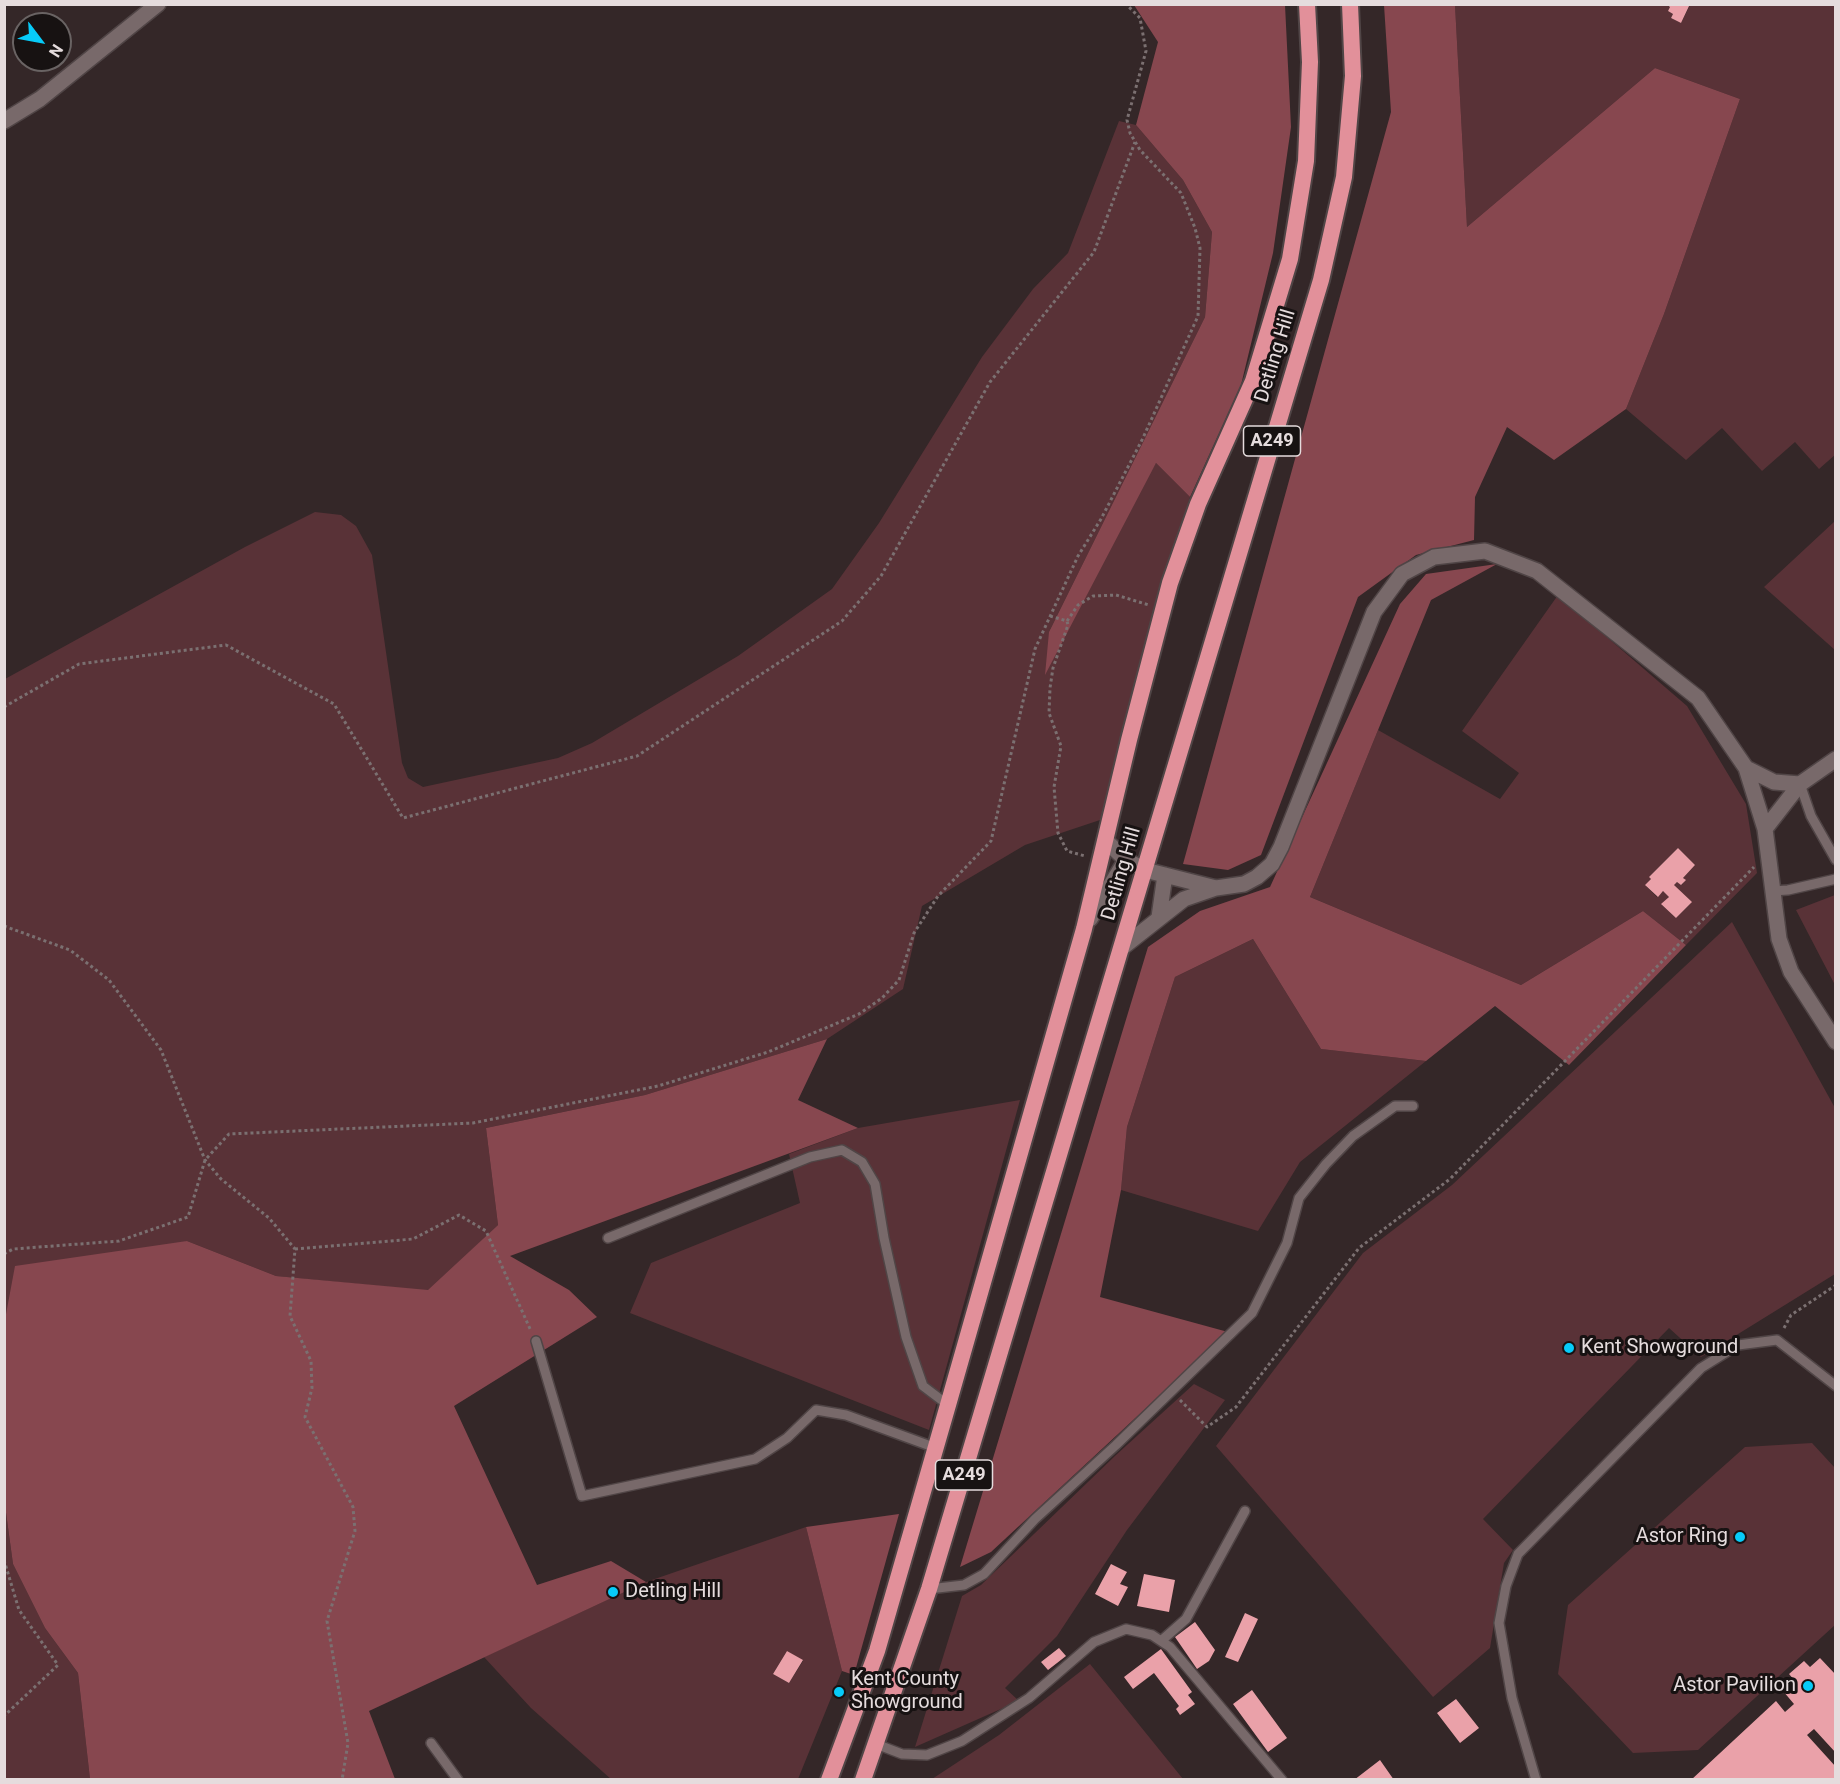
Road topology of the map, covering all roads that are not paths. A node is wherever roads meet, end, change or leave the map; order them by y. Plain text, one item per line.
1 (158, 4) edge
2 (1307, 4) edge
3 (1350, 4) edge
4 (4, 121) edge
5 (1836, 759) edge
6 (1746, 768) junction
7 (1800, 784) junction
8 (1765, 829) junction
9 (1105, 840) junction
10 (1126, 860) junction
11 (1836, 860) edge
12 (1145, 870) junction
13 (1165, 875) junction
14 (1836, 879) edge
15 (1216, 888) junction
16 (1773, 891) junction
17 (1160, 917) junction
18 (1084, 929) junction
19 (1123, 947) junction
20 (1836, 1042) edge
21 (1413, 1106) dead end
22 (608, 1238) dead end
23 (536, 1341) road end
24 (1836, 1386) edge
25 (948, 1405) junction
26 (936, 1449) junction
27 (1245, 1511) dead end
28 (929, 1589) junction
29 (1161, 1641) junction
30 (431, 1743) dead end
31 (876, 1744) junction
32 (458, 1779) edge
33 (829, 1779) edge
34 (862, 1779) edge
35 (1281, 1779) edge
36 (1533, 1779) edge

1 - 4 street
2 - 9 highway, Detling Hill / A249
3 - 12 highway, Detling Hill / A249
5 - 7 street
6 - 7 street
6 - 8 street
6 - 15 street
7 - 8 street
7 - 11 lane
8 - 16 street
9 - 10 street
9 - 18 highway, Detling Hill / A249
10 - 12 street
10 - 18 street
12 - 13 street
12 - 19 highway, Detling Hill / A249
13 - 15 street
13 - 17 street
14 - 16 lane
15 - 17 street
16 - 20 street
17 - 19 street
18 - 25 highway, Detling Hill / A249
19 - 28 highway, Detling Hill / A249
21 - 28 lane
22 - 25 lane
23 - 26 lane
24 - 36 lane
25 - 26 highway, Detling Hill / A249
26 - 33 highway, Detling Hill / A249
27 - 29 lane
28 - 31 highway, Detling Hill / A249
29 - 31 lane
29 - 35 lane
30 - 32 lane
31 - 34 highway, A249

